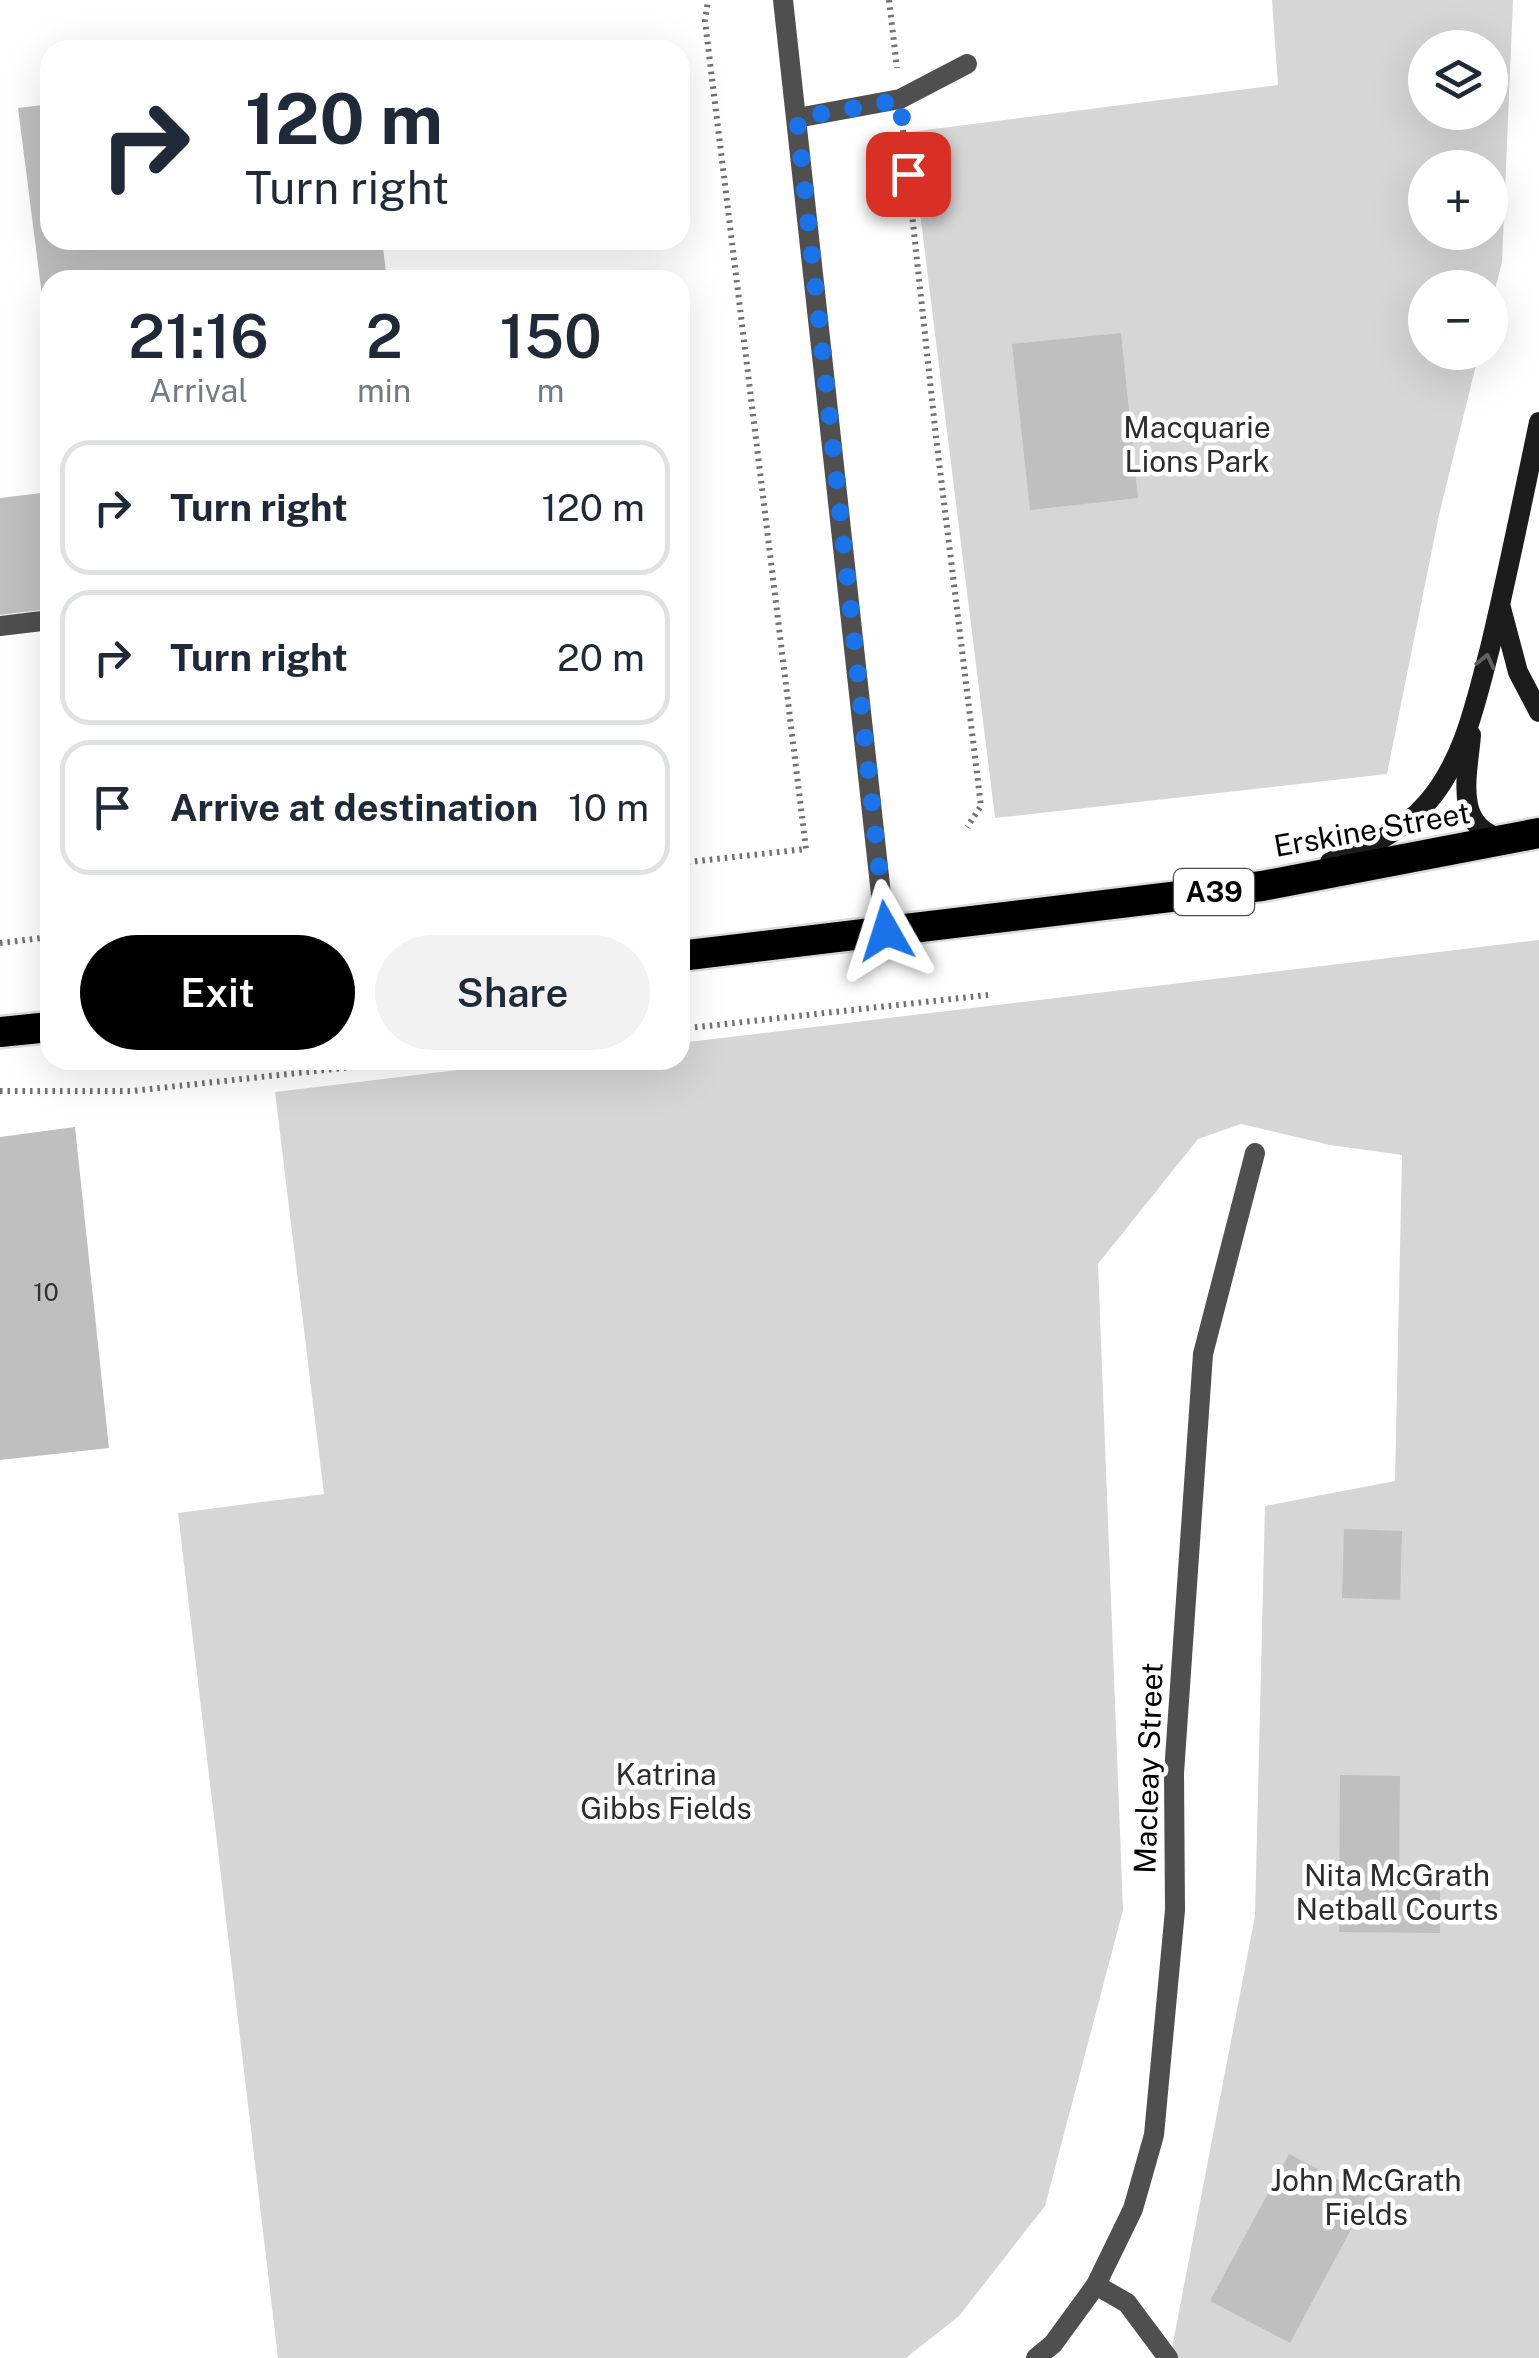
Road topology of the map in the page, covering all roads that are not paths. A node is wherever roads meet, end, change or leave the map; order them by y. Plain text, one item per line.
1 (783, 0) edge
2 (967, 64) dead end
3 (797, 118) junction
4 (1539, 422) edge
5 (1500, 606) junction
6 (40, 621) edge
7 (0, 626) edge
8 (1539, 712) edge
9 (1472, 720) junction
10 (1530, 836) edge
11 (1262, 886) junction
12 (886, 931) junction
13 (690, 955) edge
14 (40, 1027) edge
15 (0, 1032) edge
16 (1255, 1152) dead end
17 (1096, 2285) junction
18 (1036, 2358) edge
19 (1168, 2358) edge

1 - 3 street
2 - 3 street
3 - 12 street
4 - 5 street
5 - 8 street
9 -> 5 street
6 - 7 street
9 - 10 street
9 - 11 street
10 - 11 highway, Erskine Street / A39
11 - 12 highway, Erskine Street / A39
12 - 13 highway, Erskine Street / A39
14 - 15 highway
16 - 17 street, Macleay Street
17 - 18 street, Macleay Street
17 - 19 street

